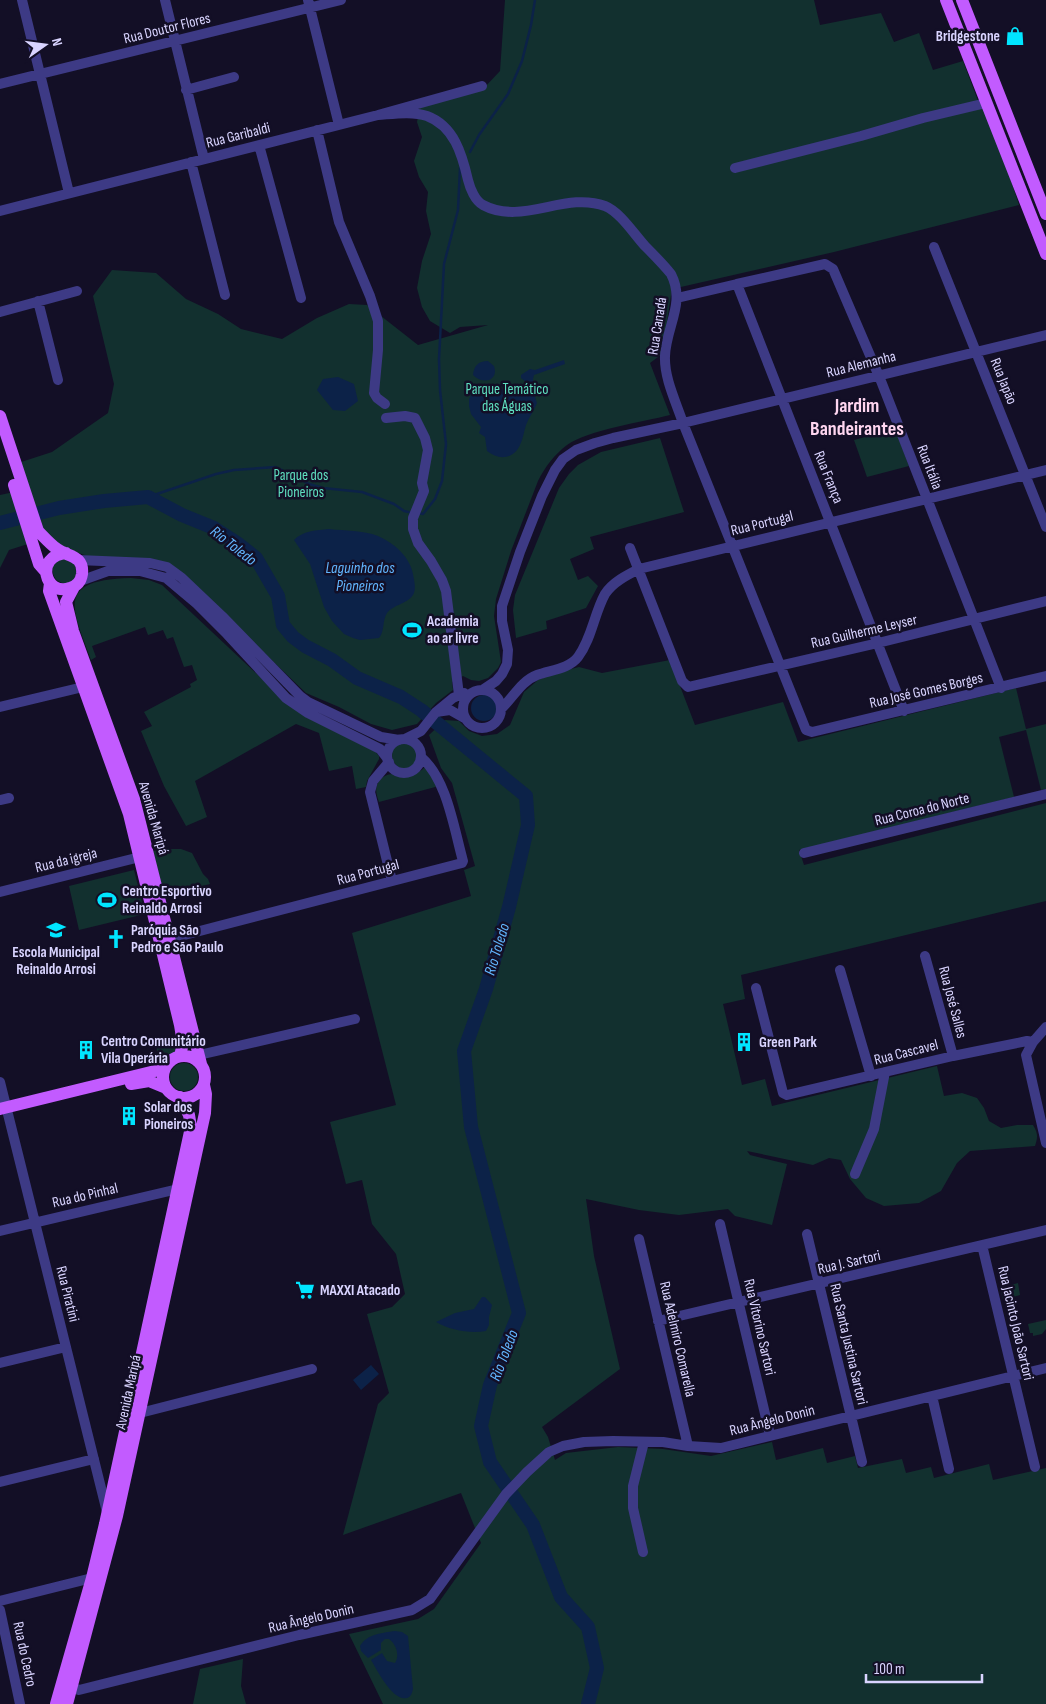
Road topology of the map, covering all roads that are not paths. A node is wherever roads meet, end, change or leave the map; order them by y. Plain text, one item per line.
1 (22, 0) edge
2 (165, 0) edge
3 (341, 0) edge
4 (946, 0) edge
5 (962, 0) edge
6 (309, 4) edge
7 (175, 42) junction
8 (40, 73) junction
9 (234, 77) dead end
10 (0, 84) edge
11 (482, 86) dead end
12 (186, 90) junction
13 (986, 103) junction
14 (378, 115) junction
15 (340, 125) junction
16 (317, 130) junction
17 (259, 145) junction
18 (204, 159) junction
19 (191, 162) junction
20 (735, 168) dead end
21 (70, 193) junction
22 (0, 210) edge
23 (1046, 214) edge
24 (1038, 233) junction
25 (934, 247) dead end
26 (1046, 249) edge
27 (1046, 254) edge
28 (737, 284) junction
29 (77, 291) dead end
30 (225, 295) dead end
31 (300, 298) dead end
32 (677, 298) junction
33 (38, 301) junction
34 (0, 312) edge
35 (1046, 335) edge
36 (976, 352) junction
37 (879, 375) junction
38 (58, 380) dead end
39 (782, 398) junction
40 (386, 404) dead end
41 (0, 416) edge
42 (386, 418) dead end
43 (684, 423) junction
44 (3, 448) edge
45 (1046, 470) edge
46 (1025, 475) junction
47 (926, 499) junction
48 (831, 521) junction
49 (1046, 527) edge
50 (33, 531) junction
51 (732, 546) junction
52 (630, 548) dead end
53 (66, 553) junction
54 (78, 560) junction
55 (638, 569) junction
56 (48, 578) junction
57 (77, 584) junction
58 (1046, 601) edge
59 (974, 620) junction
60 (878, 643) junction
61 (779, 666) junction
62 (1046, 676) edge
63 (83, 687) junction
64 (1001, 688) junction
65 (472, 692) junction
66 (0, 707) edge
67 (501, 709) junction
68 (904, 711) junction
69 (436, 712) junction
70 (466, 719) junction
71 (424, 727) junction
72 (812, 732) joint
73 (402, 739) junction
74 (419, 747) junction
75 (421, 758) junction
76 (388, 760) junction
77 (1046, 794) edge
78 (804, 853) dead end
79 (140, 857) junction
80 (392, 881) junction
81 (0, 892) edge
82 (169, 939) junction
83 (925, 956) dead end
84 (840, 970) dead end
85 (756, 988) dead end
86 (354, 1018) dead end
87 (1046, 1027) edge
88 (1033, 1042) junction
89 (180, 1056) junction
90 (953, 1056) junction
91 (200, 1059) junction
92 (166, 1065) junction
93 (885, 1072) junction
94 (871, 1076) junction
95 (0, 1082) edge
96 (204, 1085) junction
97 (166, 1088) junction
98 (180, 1097) junction
99 (4, 1112) edge
100 (1046, 1142) edge
101 (855, 1174) dead end
102 (183, 1191) junction
103 (35, 1222) junction
104 (720, 1224) dead end
105 (1046, 1230) edge
106 (0, 1231) edge
107 (807, 1234) dead end
108 (639, 1239) dead end
109 (982, 1245) junction
110 (820, 1284) junction
111 (739, 1303) junction
112 (658, 1321) junction
113 (66, 1347) junction
114 (0, 1363) edge
115 (1046, 1368) edge
116 (312, 1369) dead end
117 (1014, 1376) junction
118 (932, 1396) junction
119 (140, 1413) junction
120 (851, 1416) junction
121 (770, 1436) junction
122 (644, 1442) junction
123 (688, 1446) junction
124 (94, 1459) junction
125 (862, 1462) dead end
126 (1035, 1467) dead end
127 (949, 1469) dead end
128 (0, 1482) edge
129 (117, 1493) junction
130 (112, 1515) junction
131 (643, 1552) dead end
132 (96, 1580) junction
133 (0, 1602) edge
134 (0, 1610) edge
135 (67, 1686) junction
136 (20, 1704) edge
137 (56, 1704) edge
138 (67, 1704) edge

1 - 8 street
2 - 7 street
3 - 6 street, Rua Doutor Flores
4 - 13 main road
5 - 23 main road
6 - 7 street, Rua Doutor Flores
6 - 15 street
7 - 8 street, Rua Doutor Flores
7 - 12 street
8 - 10 street, Rua Doutor Flores
8 - 21 street
9 - 12 street
11 - 14 street, Rua Garibaldi
12 - 18 street
13 - 20 street
13 - 24 main road
14 - 15 street, Rua Garibaldi
14 - 32 street, Rua Canadá
15 - 16 street, Rua Garibaldi
16 - 17 street, Rua Garibaldi
16 - 40 street
17 - 18 street, Rua Garibaldi
17 - 31 street
18 - 19 street, Rua Garibaldi
19 - 21 street, Rua Garibaldi
19 - 30 street
21 - 22 street, Rua Garibaldi
24 - 26 main road
24 - 27 main road
25 - 36 street, Rua Japão
28 - 32 street
28 - 37 street, Rua Itália
28 - 39 street, Rua França
29 - 33 street
32 - 43 street, Rua Canadá
33 - 34 street
33 - 38 street
35 - 36 street, Rua Alemanha
36 - 37 street, Rua Alemanha
36 - 46 street, Rua Japão
37 - 39 street, Rua Alemanha
37 - 47 street, Rua Itália
39 - 43 street, Rua Alemanha
39 - 48 street, Rua França
41 - 44 main road, Avenida Maripá
42 - 65 street
43 - 51 street, Rua Canadá
43 - 65 street, Rua Alemanha
44 - 50 main road, Avenida Maripá
45 - 46 street, Rua Portugal
46 - 47 street, Rua Portugal
46 - 49 street, Rua Japão
47 - 48 street, Rua Portugal
47 - 59 street, Rua Itália
48 - 51 street, Rua Portugal
48 - 60 street, Rua França
50 - 53 main road, Avenida Maripá
50 - 56 main road, Avenida Maripá
51 - 55 street, Rua Portugal
51 - 61 street, Rua Canadá
52 - 55 street
53 - 54 main road
53 - 56 main road
54 - 57 main road
54 - 73 street
55 - 61 street, Rua Guilherme Leyser
55 - 67 street, Rua Portugal
56 - 57 main road
56 - 63 main road, Avenida Maripá
57 - 76 street
57 - 82 main road, Avenida Maripá
58 - 59 street, Rua Guilherme Leyser
59 - 60 street, Rua Guilherme Leyser
59 - 64 street, Rua Itália
60 - 61 street, Rua Guilherme Leyser
60 - 68 street, Rua França
61 - 72 street, Rua Canadá
62 - 64 street, Rua José Gomes Borges
63 - 66 street
63 - 79 main road, Avenida Maripá
64 - 68 street, Rua José Gomes Borges
65 - 67 street
65 - 69 street
65 - 70 street
67 - 70 street
68 - 72 street, Rua José Gomes Borges
69 - 70 street
69 - 71 street
71 - 73 street
71 - 74 street
73 - 74 street
73 - 76 street
74 - 75 street
75 - 76 street
75 - 80 street, Rua Portugal
76 - 80 street
77 - 78 street, Rua Coroa do Norte
79 - 81 street, Rua da igreja
79 - 89 main road, Avenida Maripá
80 - 82 street, Rua Portugal
82 - 91 main road, Avenida Maripá
83 - 90 street, Rua José Salles
84 - 94 street
85 - 94 street, Rua Cascavel
86 - 91 street
87 - 88 street
88 - 90 street, Rua Cascavel
88 - 100 street
89 - 91 main road
89 - 92 main road
90 - 93 street, Rua Cascavel
91 - 96 main road
92 - 97 main road
92 - 99 main road
93 - 94 street, Rua Cascavel
93 - 101 street
95 - 99 street, Rua Piratini
96 - 98 main road
96 - 102 main road, Avenida Maripá
97 - 98 main road
97 - 99 main road
98 - 102 main road, Avenida Maripá
99 - 103 street, Rua Piratini
102 - 103 street, Rua do Pinhal
102 - 119 main road, Avenida Maripá
102 - 129 main road, Avenida Maripá
103 - 106 street, Rua do Pinhal
103 - 113 street, Rua Piratini
104 - 111 street, Rua Vitorino Sartori
105 - 109 street, Rua J. Sartori
107 - 110 street, Rua Santa Justina Sartori
108 - 112 street, Rua Adelmiro Comarella
109 - 110 street, Rua J. Sartori
109 - 117 street, Rua Jacinto João Sartori
110 - 111 street, Rua J. Sartori
110 - 120 street, Rua Santa Justina Sartori
111 - 112 street, Rua J. Sartori
111 - 121 street, Rua Vitorino Sartori
112 - 123 street, Rua Adelmiro Comarella
113 - 114 street
113 - 124 street, Rua Piratini
115 - 117 street, Rua Ângelo Donin
116 - 119 street
117 - 118 street, Rua Ângelo Donin
117 - 126 street, Rua Jacinto João Sartori
118 - 120 street, Rua Ângelo Donin
118 - 127 street
119 - 129 main road, Avenida Maripá
120 - 121 street, Rua Ângelo Donin
120 - 125 street, Rua Santa Justina Sartori
121 - 123 street, Rua Ângelo Donin
122 - 123 street, Rua Ângelo Donin
122 - 131 street
122 - 135 street, Rua Ângelo Donin
124 - 128 street
124 - 130 street, Rua Piratini
129 - 130 main road, Avenida Maripá
130 - 132 main road, Avenida Maripá
132 - 133 street
132 - 135 main road, Avenida Maripá
134 - 136 street, Rua do Cedro
135 - 137 main road, Avenida Maripá
135 - 138 main road, Avenida Maripá

